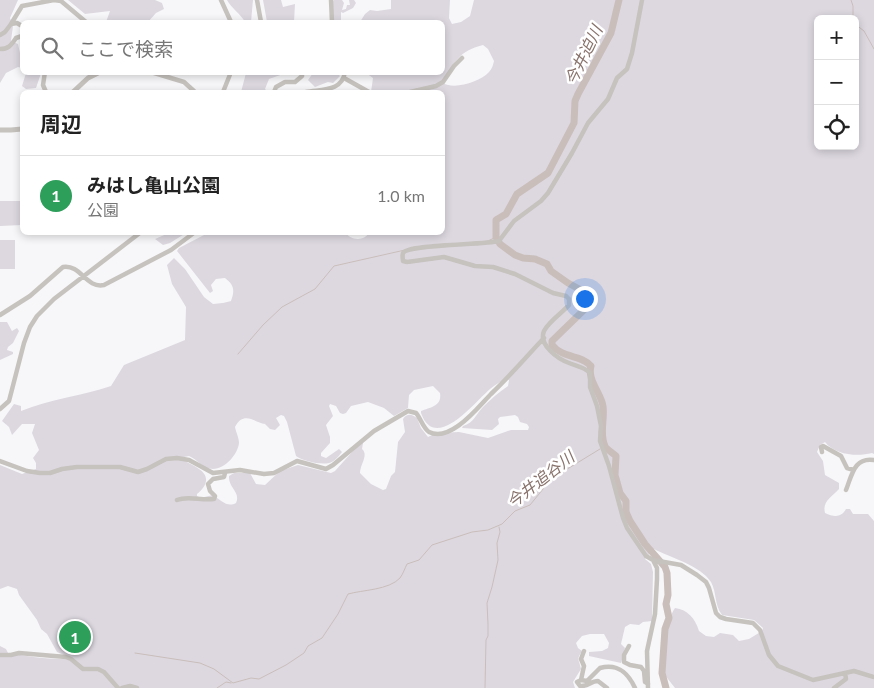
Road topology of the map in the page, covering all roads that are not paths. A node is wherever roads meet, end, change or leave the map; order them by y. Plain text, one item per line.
1 (22, 0) edge
2 (54, 0) edge
3 (221, 0) edge
4 (257, 0) edge
5 (330, 0) edge
6 (642, 0) edge
7 (21, 7) junction
8 (81, 20) edge
9 (230, 20) edge
10 (261, 20) edge
11 (332, 20) edge
12 (12, 24) junction
13 (20, 25) edge
14 (0, 35) edge
15 (20, 37) edge
16 (0, 49) edge
17 (462, 58) dead end
18 (44, 75) edge
19 (93, 75) edge
20 (161, 75) edge
21 (230, 75) edge
22 (300, 75) edge
23 (345, 75) edge
24 (45, 90) edge
25 (75, 90) edge
26 (193, 90) edge
27 (224, 90) edge
28 (275, 90) edge
29 (328, 90) edge
30 (366, 90) edge
31 (419, 90) edge
32 (20, 129) edge
33 (0, 130) edge
34 (137, 235) edge
35 (191, 235) edge
36 (83, 276) junction
37 (0, 315) edge
38 (544, 338) junction
39 (0, 409) edge
40 (822, 452) dead end
41 (874, 460) edge
42 (0, 461) edge
43 (854, 470) junction
44 (225, 473) junction
45 (846, 490) dead end
46 (177, 500) dead end
47 (653, 560) junction
48 (629, 646) dead end
49 (584, 651) dead end
50 (0, 655) edge
51 (845, 673) junction
52 (874, 677) edge
53 (581, 680) junction
54 (648, 686) edge
55 (118, 688) edge
56 (122, 688) edge
57 (137, 688) edge
58 (608, 688) edge
59 (635, 688) edge
60 (834, 688) edge

1 - 7 street
2 - 7 street
2 - 8 street
3 - 9 street
4 - 10 street
5 - 11 street
6 - 38 street
7 - 12 street
12 - 13 street
12 - 14 street
15 - 16 street
17 - 31 street
18 - 24 street
19 - 25 street
20 - 26 street
21 - 27 street
22 - 28 street
23 - 29 street
23 - 30 street
32 - 33 street
34 - 36 street
35 - 36 street
36 - 37 street
36 - 39 street
38 - 44 street
38 - 47 street
40 - 43 street
41 - 43 street
42 - 44 street
43 - 45 street
44 - 46 street
47 - 51 street
47 - 54 street
48 - 54 street
49 - 53 street
50 - 55 street
51 - 52 street
51 - 60 street
53 - 58 street
53 - 59 street
56 - 57 street

